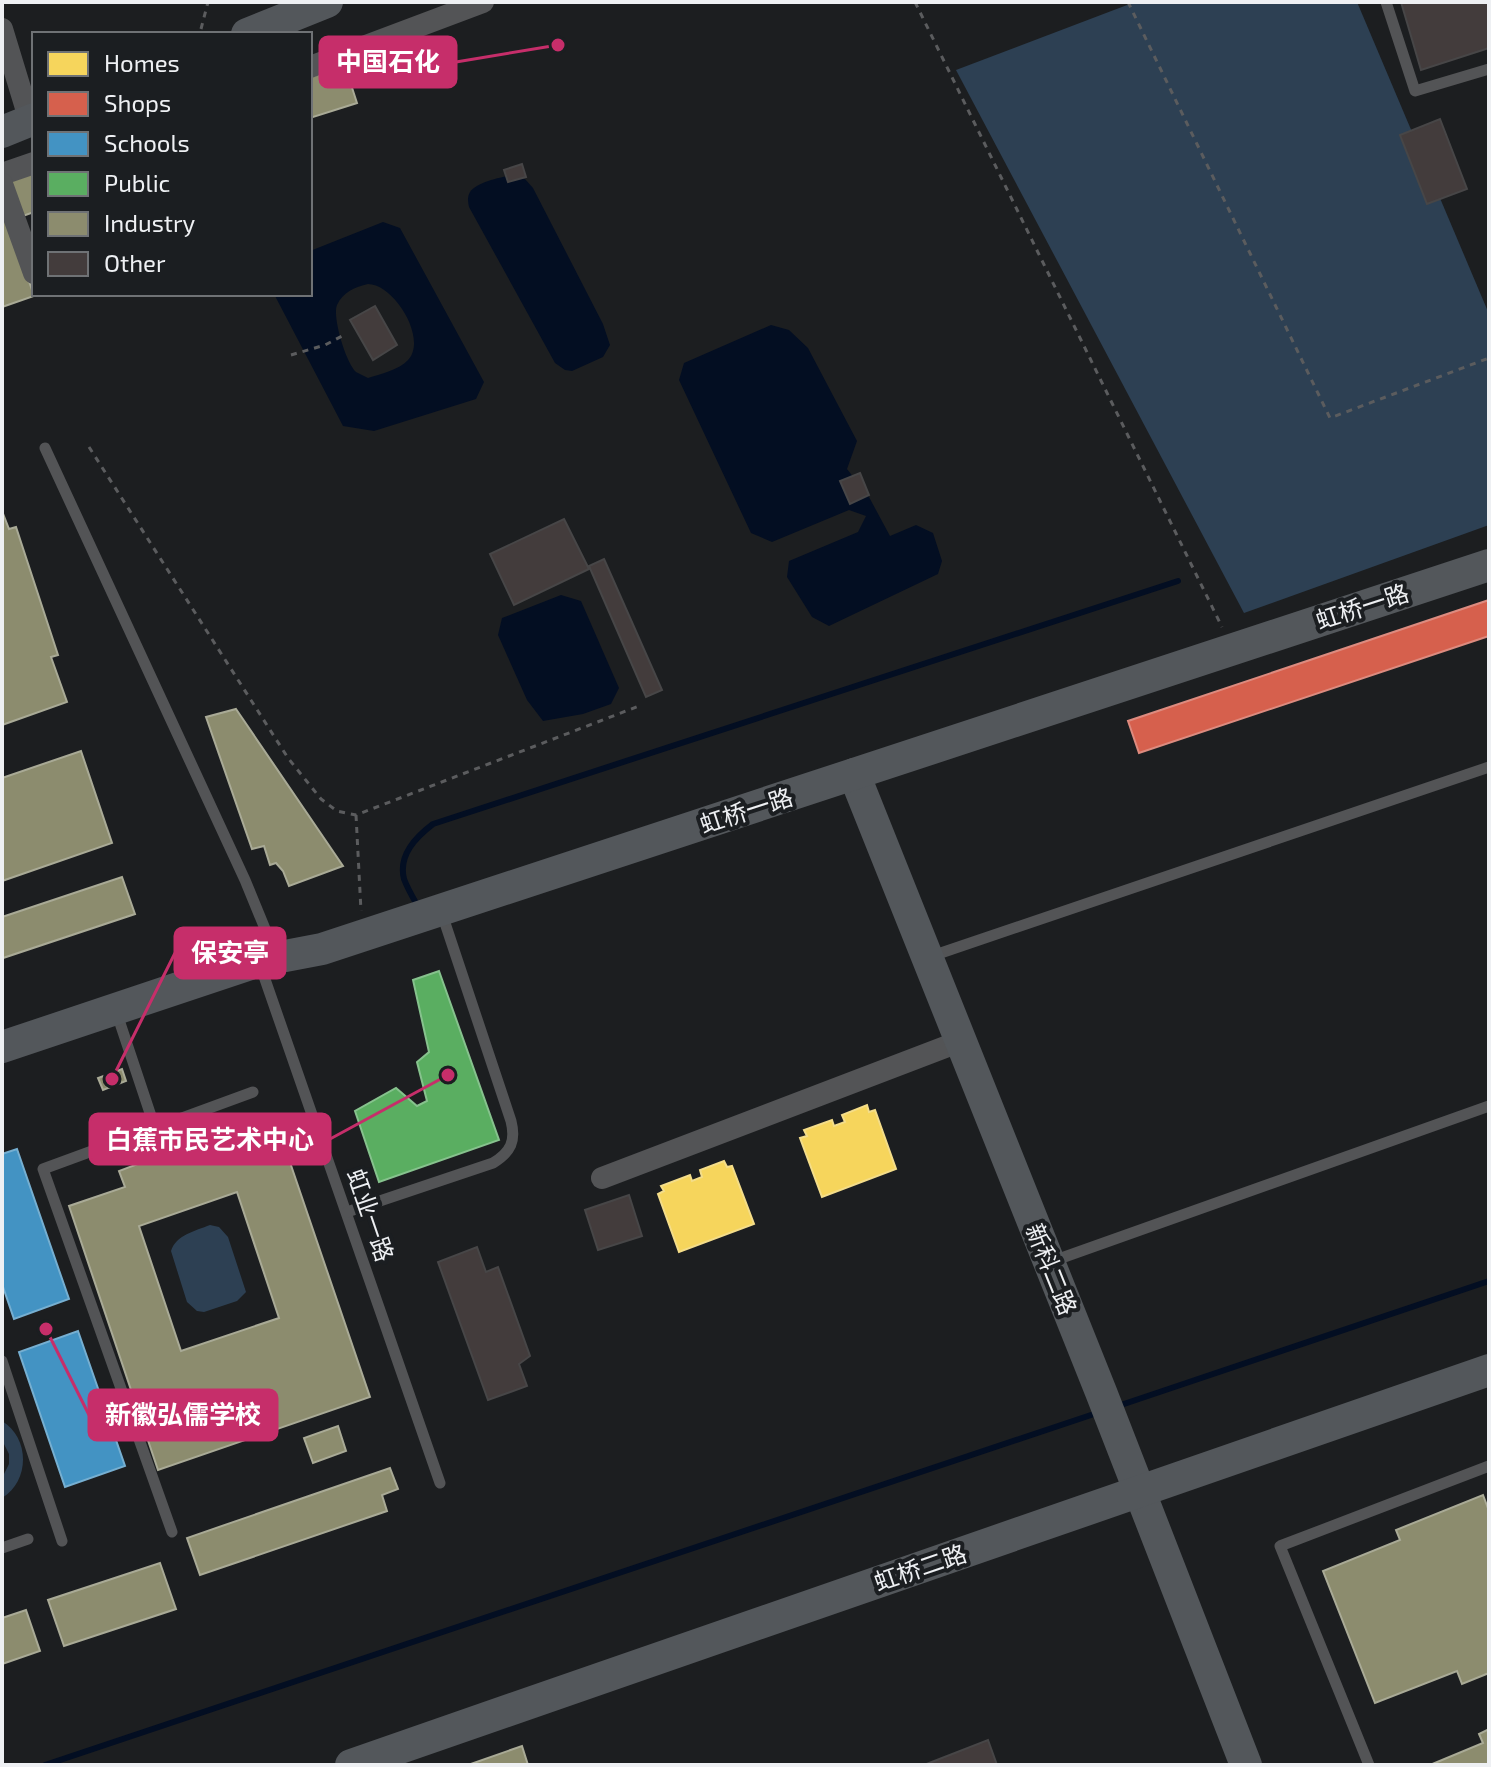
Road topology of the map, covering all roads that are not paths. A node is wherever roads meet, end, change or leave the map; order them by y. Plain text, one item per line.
1 (327, 2) edge
2 (483, 2) edge
3 (1386, 2) edge
4 (2, 29) edge
5 (252, 32) edge
6 (312, 66) edge
7 (1489, 69) edge
8 (22, 124) edge
9 (32, 164) edge
10 (2, 174) edge
11 (2, 184) edge
12 (32, 267) edge
13 (45, 448) dead end
14 (1489, 565) edge
15 (1489, 767) edge
16 (854, 774) junction
17 (441, 909) junction
18 (928, 957) junction
19 (268, 959) junction
20 (115, 1009) junction
21 (961, 1041) junction
22 (2, 1047) edge
23 (253, 1092) dead end
24 (1489, 1106) edge
25 (155, 1128) junction
26 (602, 1178) dead end
27 (347, 1212) junction
28 (1050, 1262) junction
29 (2, 1361) edge
30 (1489, 1370) edge
31 (7, 1394) edge
32 (1489, 1466) edge
33 (440, 1483) dead end
34 (1139, 1491) junction
35 (172, 1532) dead end
36 (28, 1539) dead end
37 (62, 1541) dead end
38 (2, 1548) edge
39 (351, 1765) edge
40 (1246, 1765) edge
41 (1369, 1765) edge

1 - 5 street
2 - 6 street
3 - 7 lane
4 - 8 street
9 - 10 street
11 - 12 street
13 - 19 lane, 虹业一路
14 - 16 street, 虹桥一路
15 - 18 lane
16 - 17 street, 虹桥一路
16 - 18 street, 新科二路
17 - 19 street, 虹桥一路
17 - 27 lane
18 - 21 street, 新科二路
19 - 20 street, 虹桥一路
19 - 27 lane, 虹业一路
20 - 22 street, 虹桥一路
20 - 25 lane
21 - 26 street
21 - 28 street, 新科二路
23 - 25 lane
24 - 28 lane
25 - 35 lane
27 - 33 lane, 虹业一路
28 - 34 street, 新科二路
29 - 31 lane
30 - 34 street, 虹桥二路
31 - 37 lane
32 - 41 lane
34 - 39 street, 虹桥二路
34 - 40 street, 新科二路
36 - 38 lane

